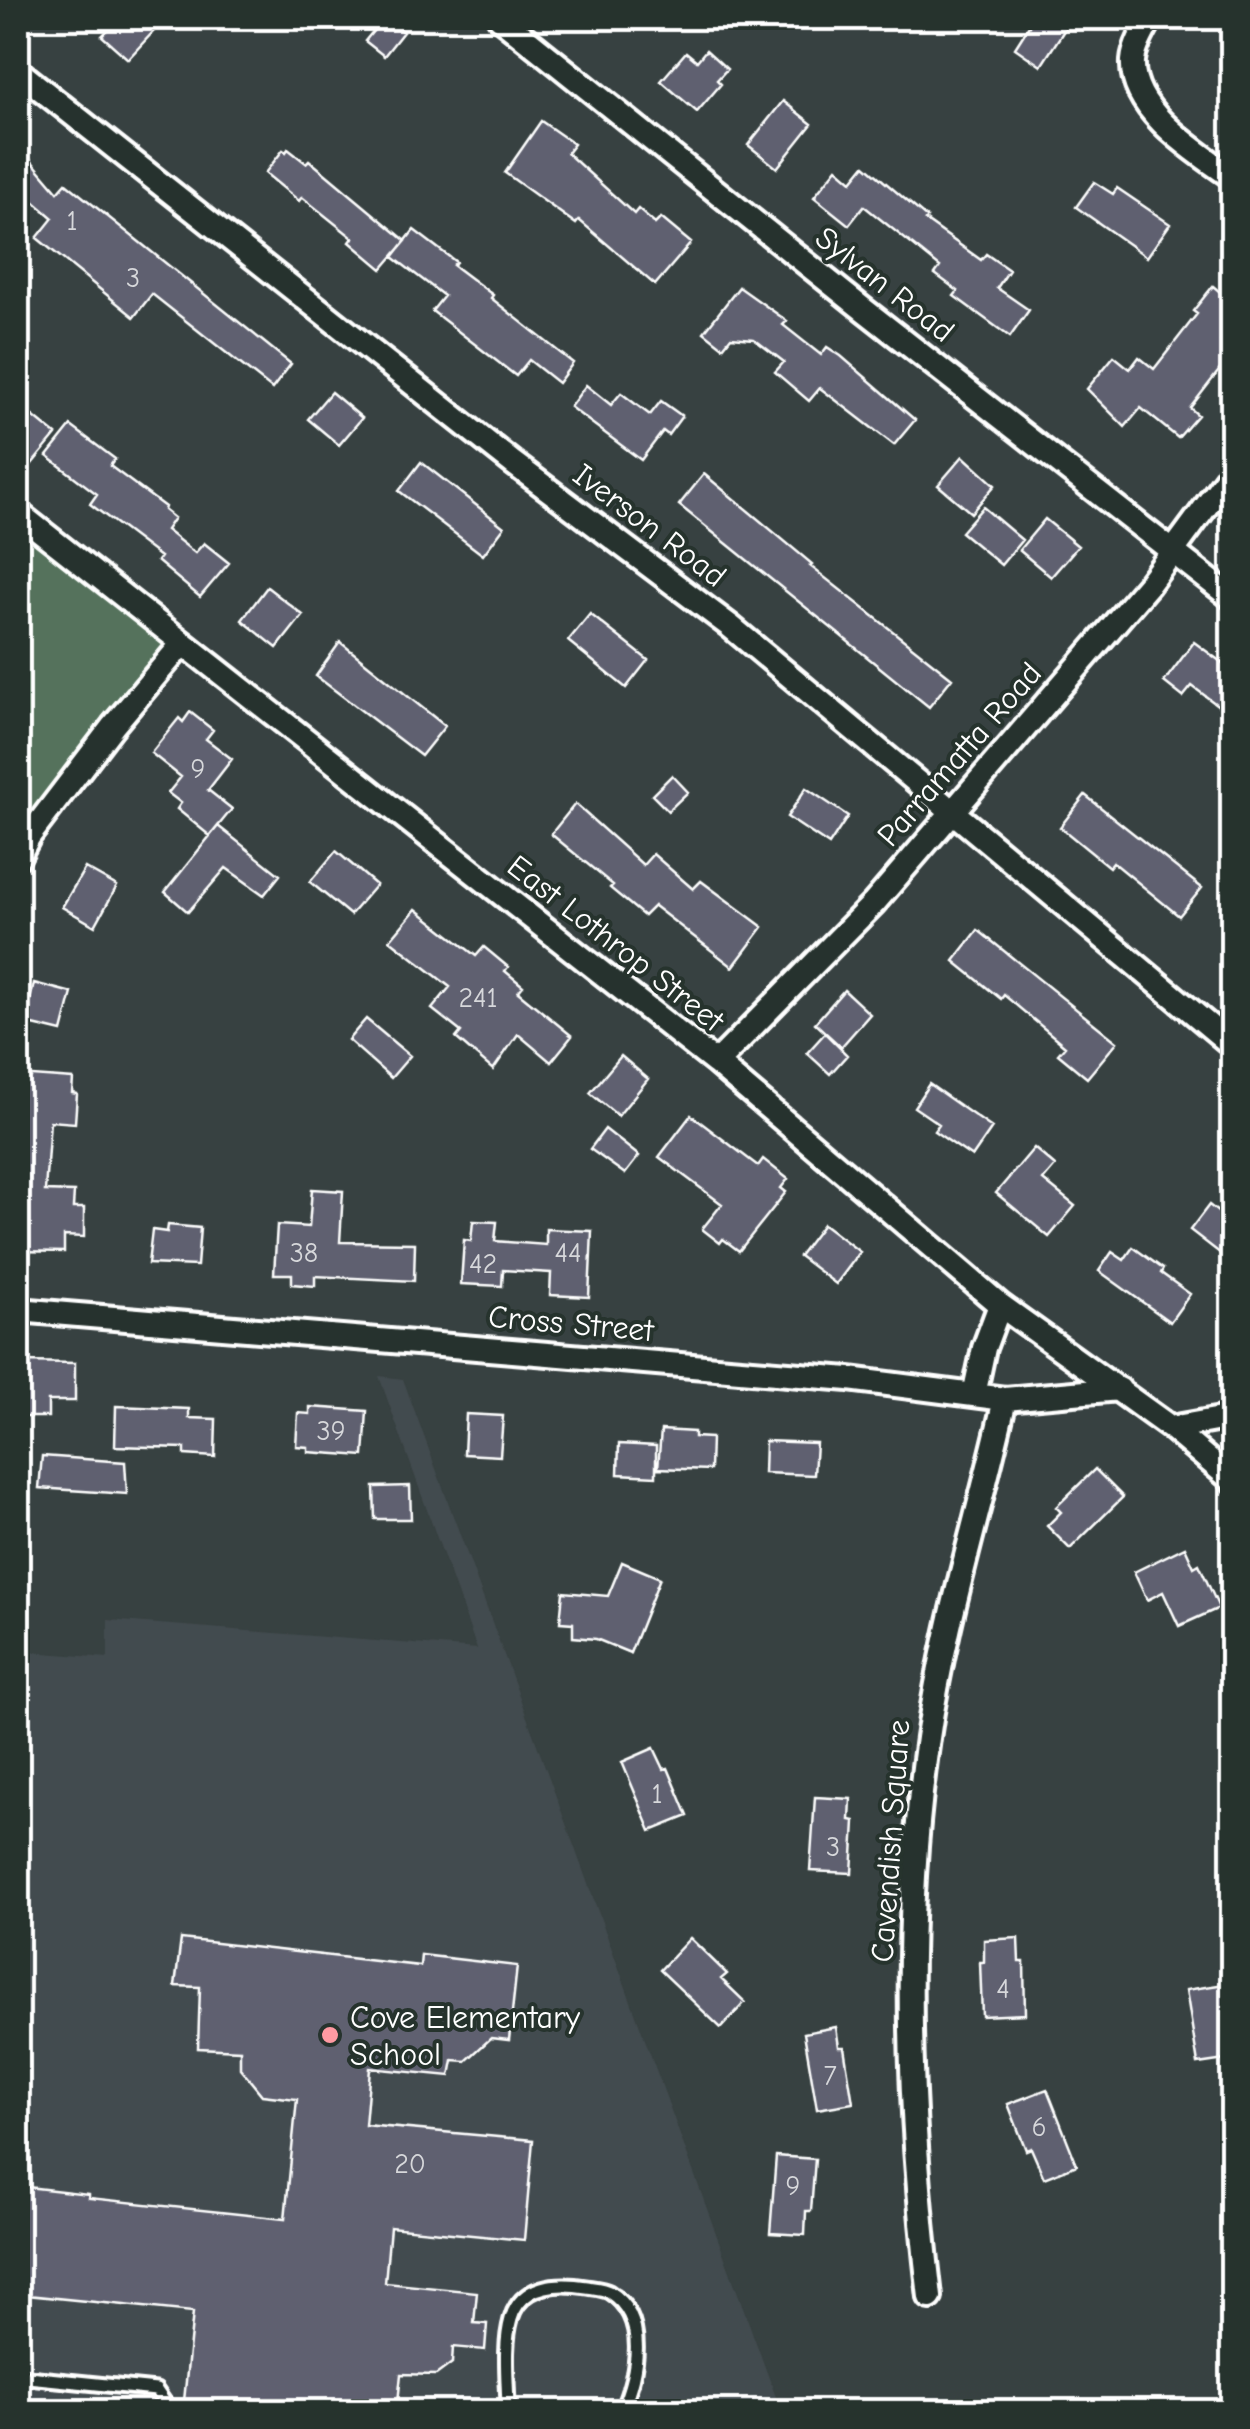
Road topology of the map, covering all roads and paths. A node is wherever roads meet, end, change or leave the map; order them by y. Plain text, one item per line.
1 (500, 18) edge
2 (1151, 18) edge
3 (18, 71) edge
4 (1232, 177) edge
5 (1232, 471) edge
6 (18, 513) edge
7 (1173, 551) junction
8 (1232, 598) edge
9 (183, 643) junction
10 (953, 812) junction
11 (18, 857) edge
12 (1232, 1045) edge
13 (716, 1063) junction
14 (1000, 1305) junction
15 (18, 1310) edge
16 (1119, 1389) junction
17 (974, 1395) junction
18 (1005, 1399) junction
19 (1232, 1417) edge
20 (1170, 1428) junction
21 (1232, 1480) edge
22 (930, 2296) dead end
23 (18, 2376) edge
24 (171, 2412) edge
25 (508, 2412) edge
26 (621, 2412) edge

1 - 7 street, Sylvan Road
2 - 4 street
3 - 10 street, Iverson Road
5 - 7 street, Parramatta Road
6 - 9 street, East Lothrop Street
7 - 8 street, Sylvan Road
7 - 10 street, Parramatta Road
9 - 11 street
9 - 13 street, East Lothrop Street
10 - 12 street, Iverson Road
10 - 13 street, Parramatta Road
13 - 14 street, East Lothrop Street
14 - 16 street, East Lothrop Street
14 - 17 street
15 - 17 street, Cross Street
16 - 18 street, Cross Street
16 - 20 street, East Lothrop Street
17 - 18 street, Cross Street
18 - 22 street, Cavendish Square
19 - 20 street
20 - 21 street, East Lothrop Street
23 - 24 lane
25 - 26 lane

